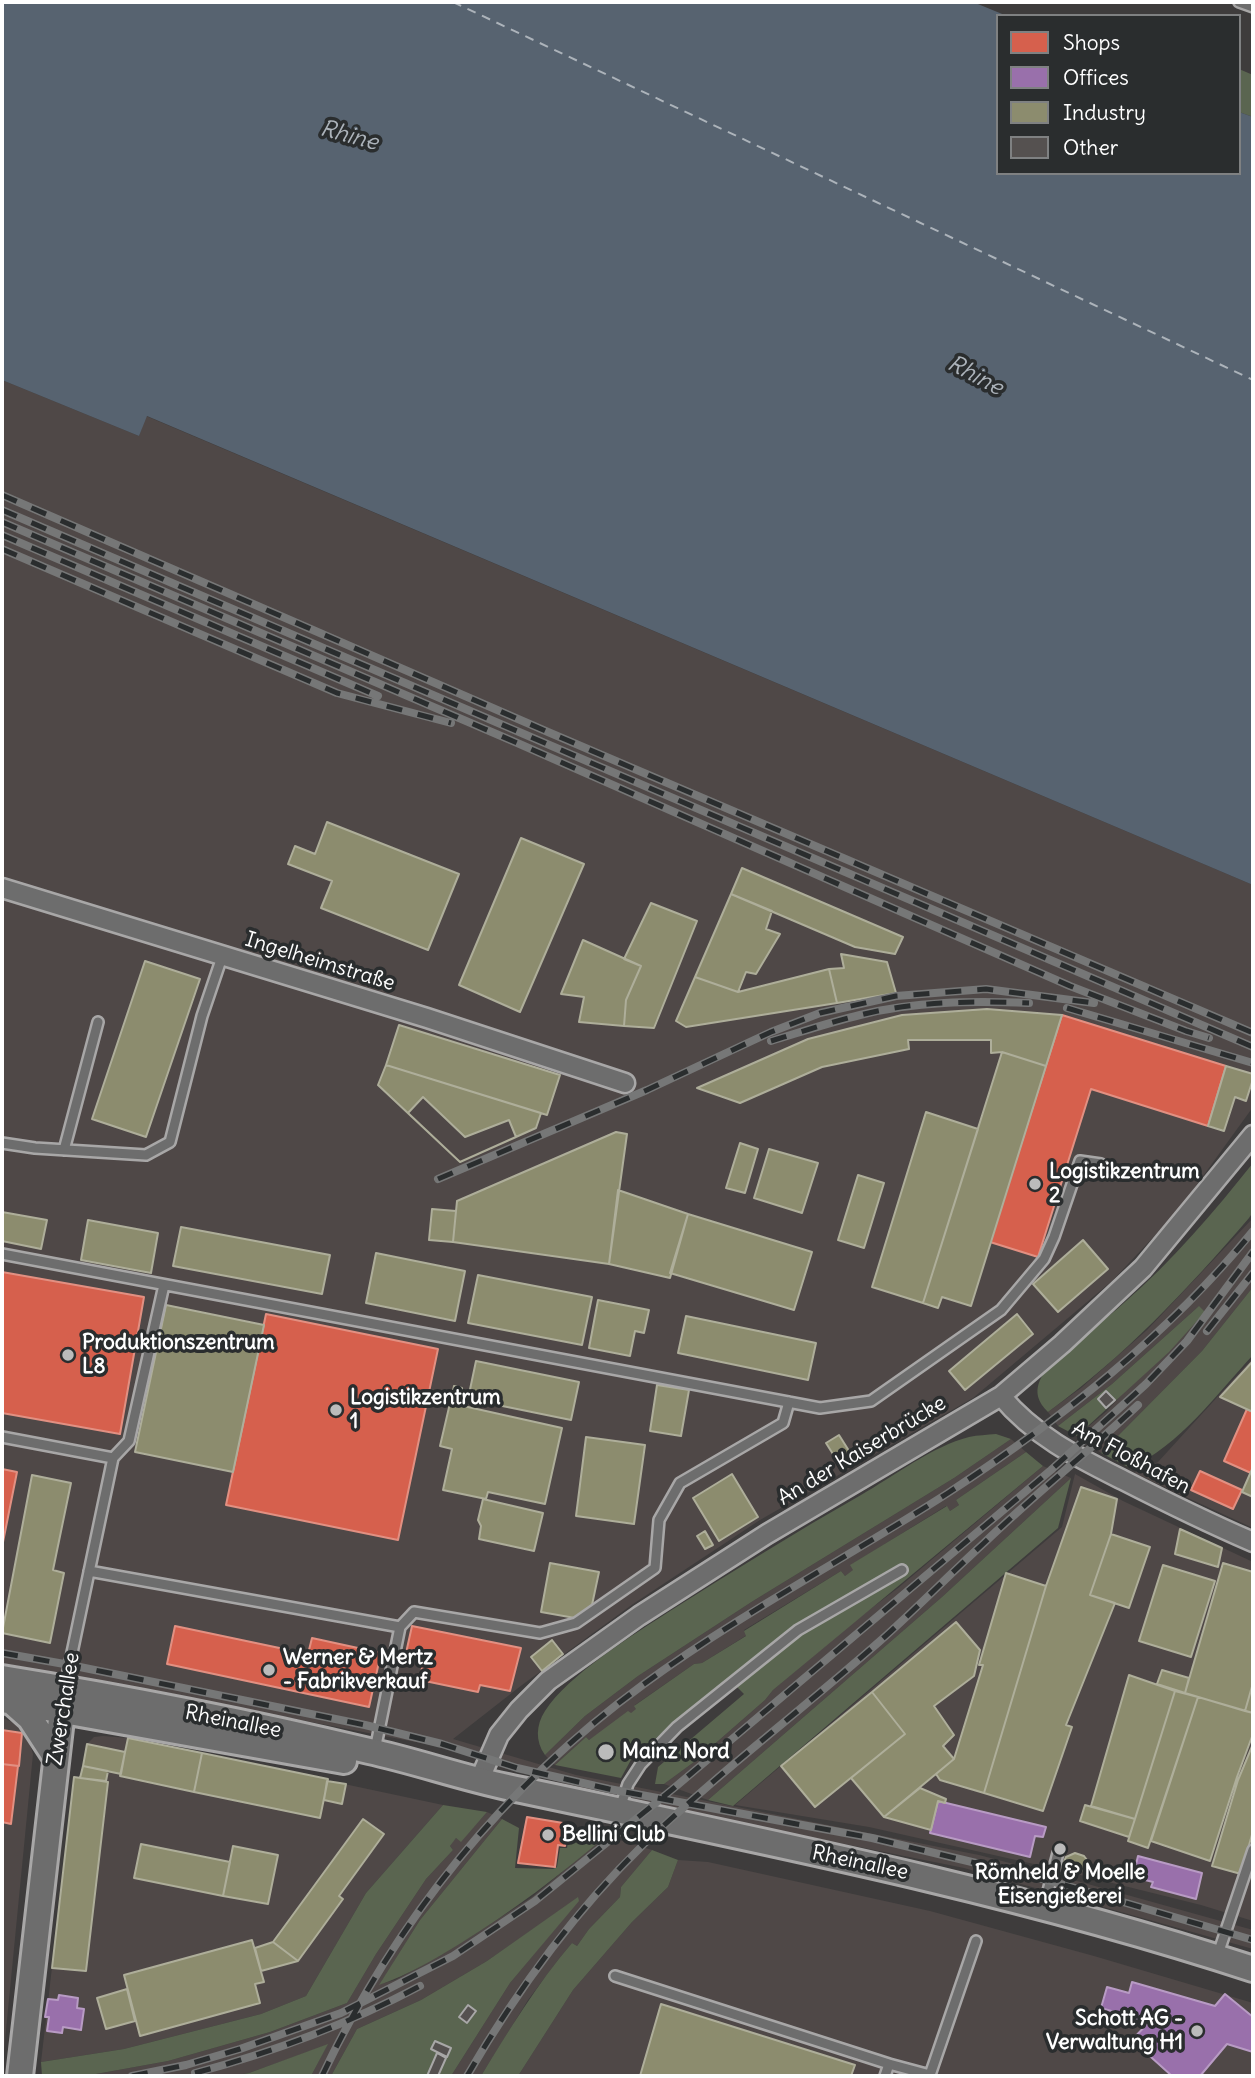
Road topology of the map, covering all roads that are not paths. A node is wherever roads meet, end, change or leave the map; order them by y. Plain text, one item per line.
1 (1239, 2) edge
2 (1253, 7) edge
3 (2, 888) edge
4 (222, 957) junction
5 (98, 1022) dead end
6 (625, 1083) dead end
7 (1253, 1135) edge
8 (2, 1143) edge
9 (64, 1150) junction
10 (1101, 1164) dead end
11 (2, 1254) edge
12 (164, 1285) junction
13 (1001, 1396) junction
14 (789, 1402) junction
15 (2, 1437) edge
16 (113, 1458) junction
17 (1253, 1542) edge
18 (902, 1570) dead end
19 (89, 1571) junction
20 (400, 1627) junction
21 (2, 1678) edge
22 (63, 1699) junction
23 (7, 1701) edge
24 (375, 1752) junction
25 (55, 1758) junction
26 (471, 1779) junction
27 (619, 1811) junction
28 (1253, 1850) edge
29 (1058, 1853) dead end
30 (1043, 1907) junction
31 (976, 1941) dead end
32 (1217, 1957) junction
33 (1253, 1969) edge
34 (615, 1976) dead end
35 (888, 2064) junction
36 (20, 2076) edge
37 (885, 2076) edge

1 - 2 lane
3 - 4 street, Ingelheimstraße
4 - 6 street, Ingelheimstraße
4 - 9 lane
5 - 9 lane
7 - 13 street, An der Kaiserbrücke
8 - 9 lane
10 - 14 lane
11 - 12 lane
12 - 14 lane
12 - 16 lane
13 - 17 street, Am Floßhafen
13 - 26 street, An der Kaiserbrücke
14 - 20 lane
15 - 16 lane
16 - 19 lane, Zwerchallee
18 - 27 lane
19 - 20 lane
19 - 22 lane, Zwerchallee
20 - 24 lane
21 - 22 main road, Rheinallee
22 - 23 main road, Rheinallee
22 - 24 main road, Rheinallee
22 - 25 main road, Zwerchallee
22 - 26 main road, Rheinallee
23 - 25 main road
24 - 26 main road, Rheinallee
25 - 36 main road, Zwerchallee
26 - 27 main road, Rheinallee
27 - 30 main road, Rheinallee
28 - 32 lane
29 - 30 lane
30 - 32 main road, Rheinallee
31 - 35 lane
32 - 33 main road, Rheinallee
34 - 35 lane
35 - 37 lane

